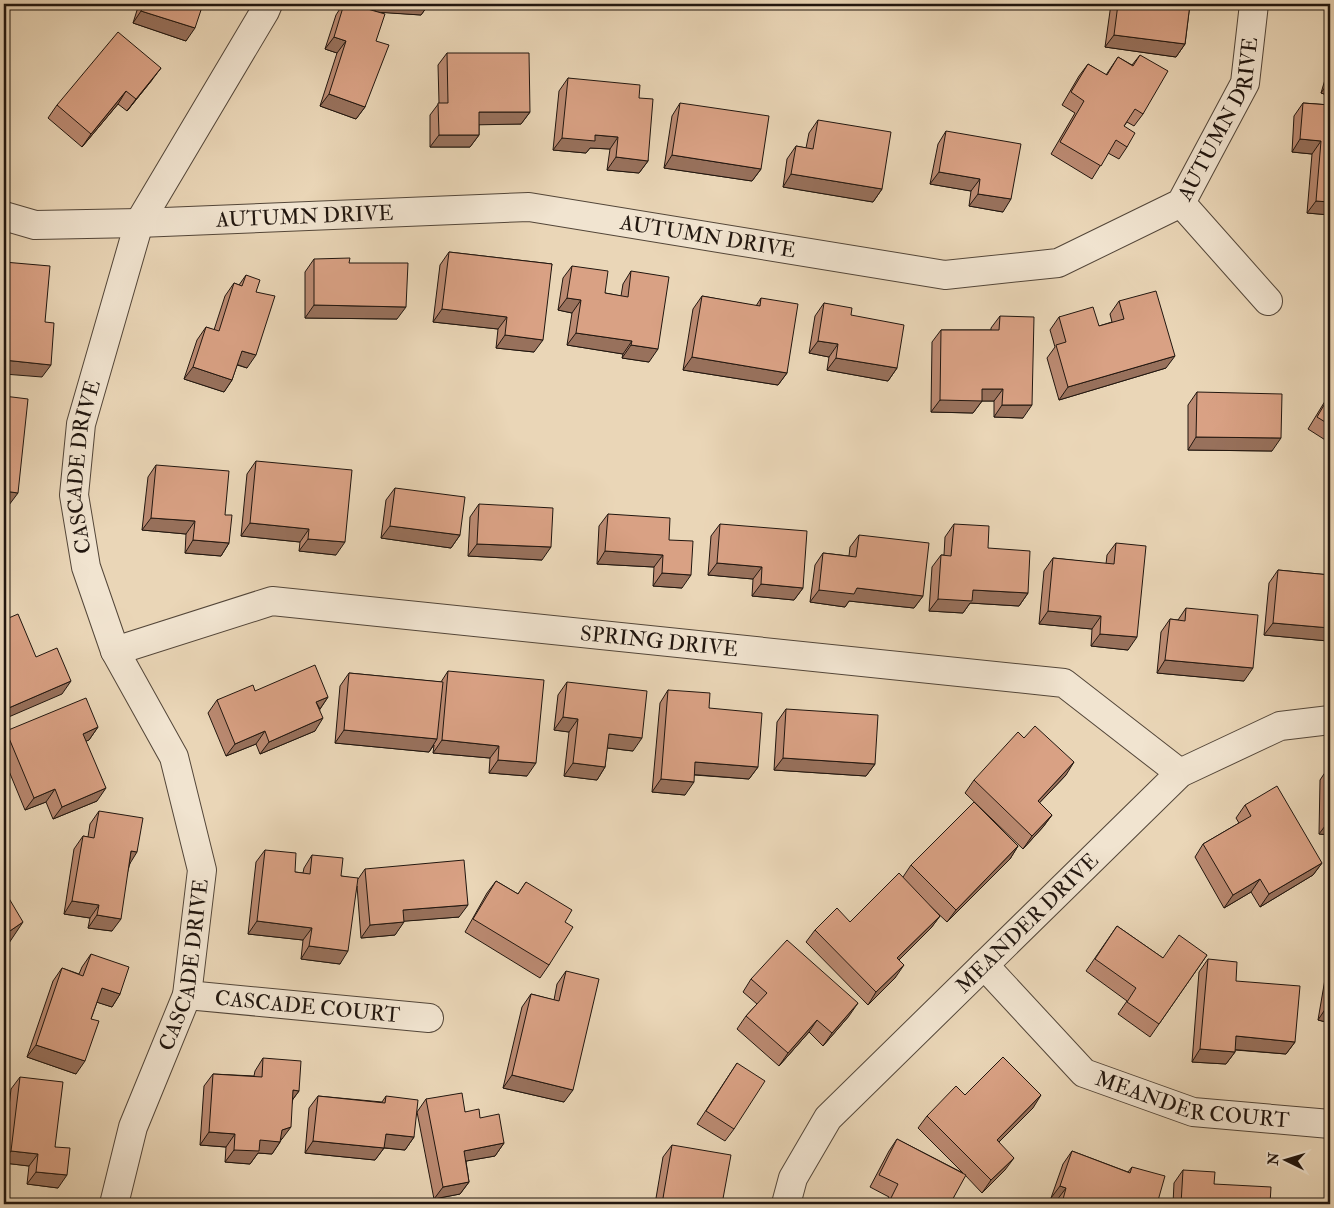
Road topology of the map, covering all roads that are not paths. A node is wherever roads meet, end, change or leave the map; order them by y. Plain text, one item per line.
1 (268, 4) edge
2 (1254, 4) edge
3 (1181, 203) junction
4 (4, 216) edge
5 (139, 223) junction
6 (1268, 301) dead end
7 (115, 651) junction
8 (1330, 720) edge
9 (1180, 773) junction
10 (984, 965) junction
11 (187, 995) junction
12 (429, 1018) dead end
13 (1330, 1124) edge
14 (114, 1204) edge
15 (786, 1204) edge

1 - 5 street, CASCADE DRIVE
2 - 3 street, AUTUMN DRIVE
3 - 5 street, AUTUMN DRIVE
3 - 6 street
4 - 5 street, AUTUMN DRIVE
5 - 7 street, CASCADE DRIVE
7 - 9 street, SPRING DRIVE
7 - 11 street, CASCADE DRIVE
8 - 9 street, MEANDER DRIVE
9 - 10 street, MEANDER DRIVE
10 - 13 street, MEANDER COURT
10 - 15 street, MEANDER DRIVE
11 - 12 street, CASCADE COURT
11 - 14 street, CASCADE DRIVE

